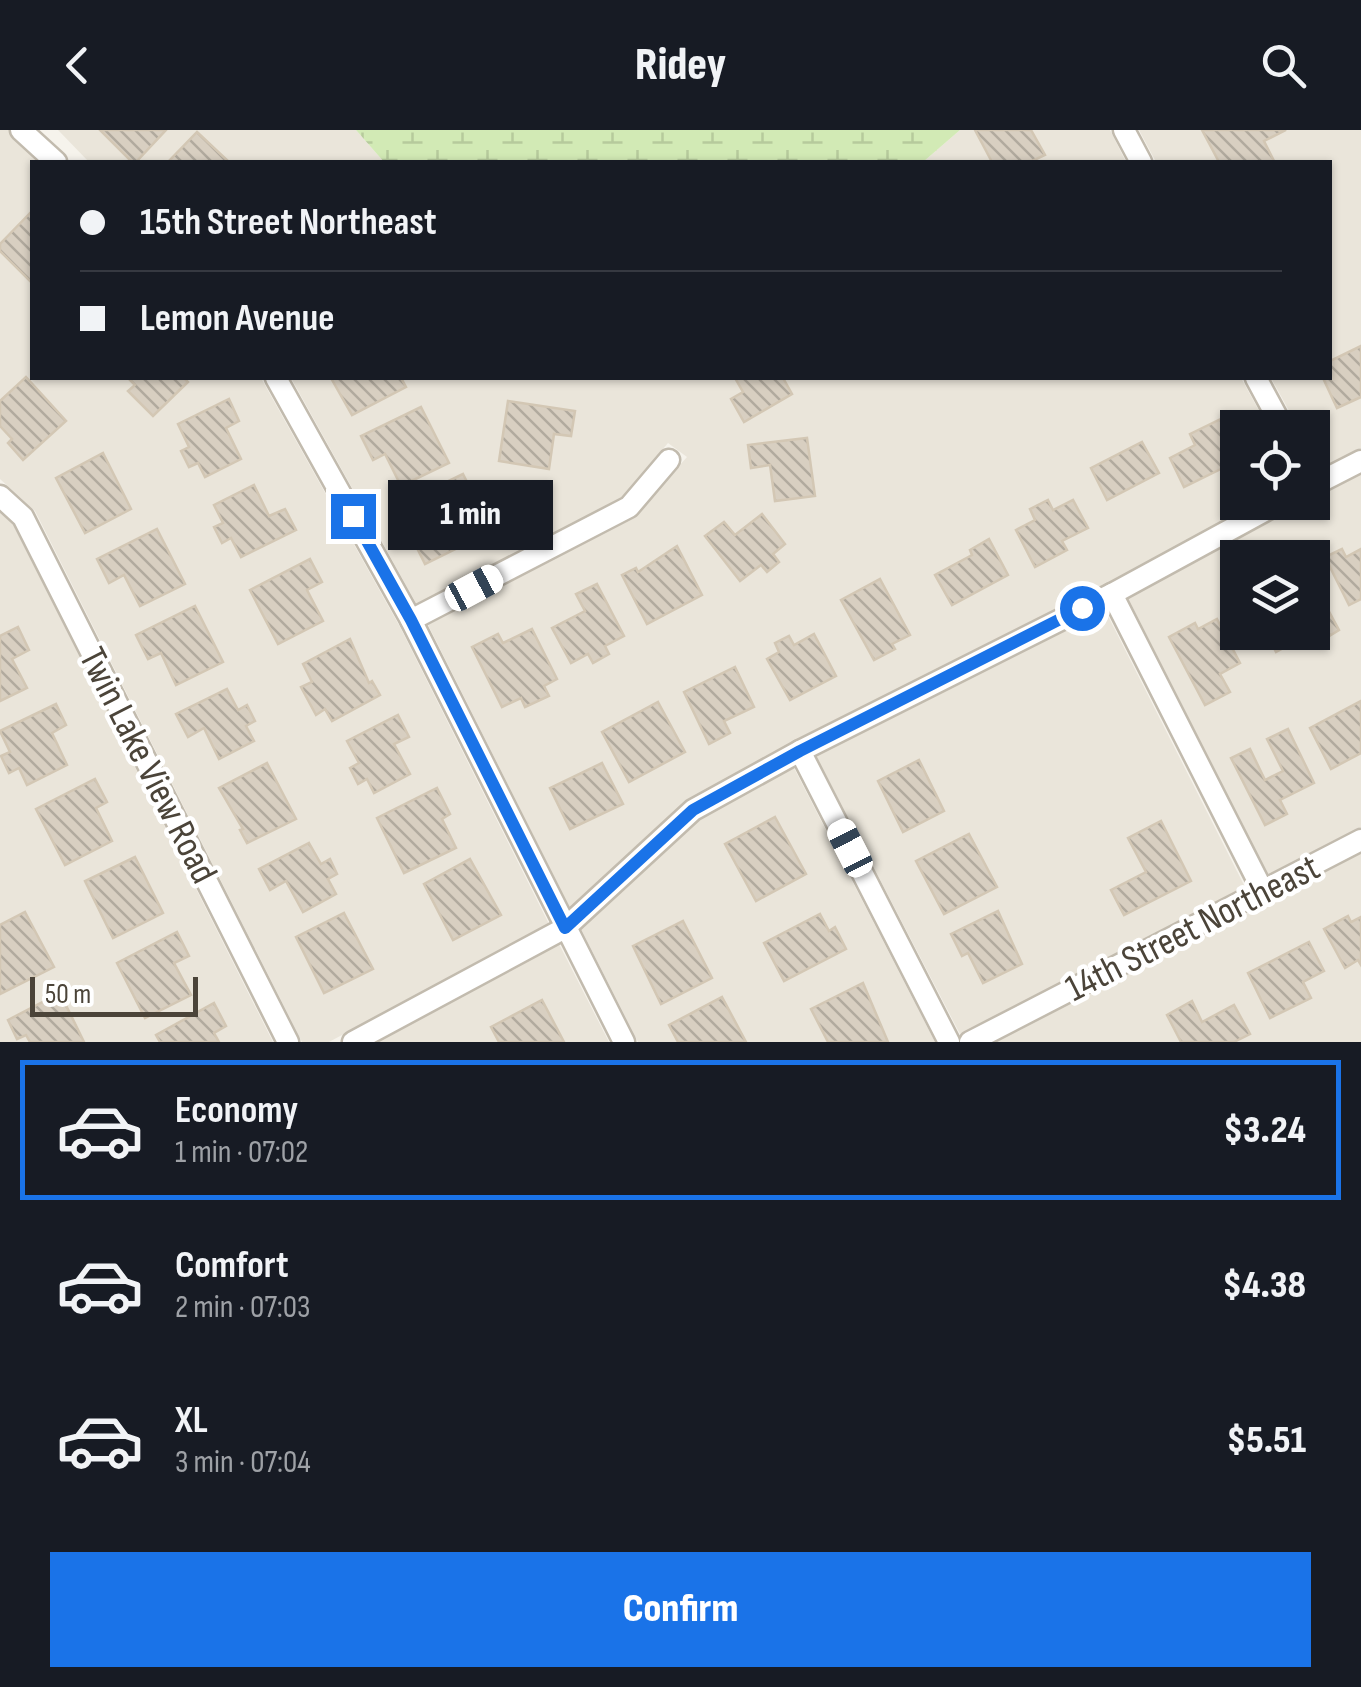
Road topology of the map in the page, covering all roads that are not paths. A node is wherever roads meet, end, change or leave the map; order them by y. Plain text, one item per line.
1 (20, 130) edge
2 (1124, 130) edge
3 (54, 160) edge
4 (1140, 160) edge
5 (277, 380) edge
6 (1257, 380) edge
7 (1273, 410) edge
8 (670, 460) dead end
9 (1361, 460) edge
10 (1330, 476) edge
11 (0, 496) edge
12 (1248, 520) edge
13 (1112, 594) junction
14 (411, 620) junction
15 (800, 751) junction
16 (1361, 840) edge
17 (1263, 891) junction
18 (565, 928) junction
19 (288, 1042) edge
20 (353, 1042) edge
21 (624, 1042) edge
22 (950, 1042) edge
23 (970, 1042) edge

1 - 3 street
2 - 4 street
5 - 14 street
6 - 7 street
8 - 14 street
9 - 10 street
11 - 19 street, Twin Lake View Road
12 - 13 street
13 - 15 street
13 - 17 street
14 - 18 street
15 - 18 street
15 - 22 street
16 - 17 street, 14th Street Northeast
17 - 23 street, 14th Street Northeast
18 - 20 street
18 - 21 street

